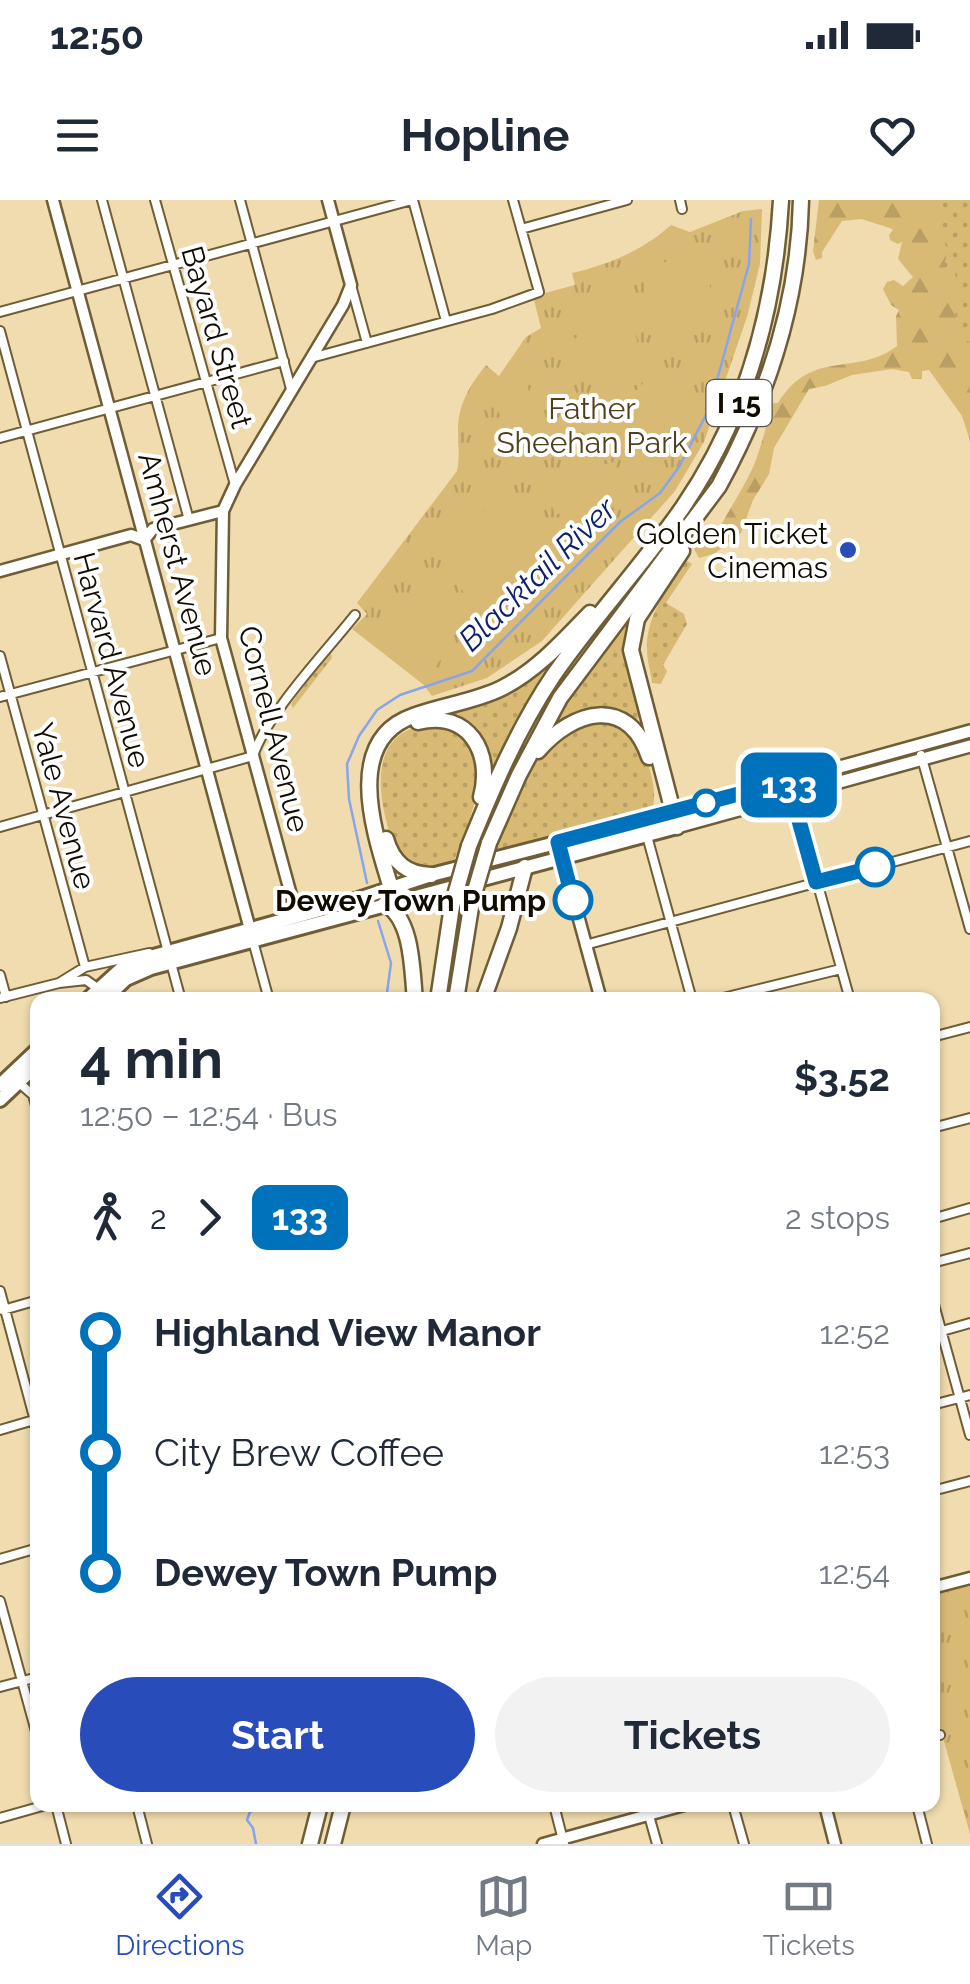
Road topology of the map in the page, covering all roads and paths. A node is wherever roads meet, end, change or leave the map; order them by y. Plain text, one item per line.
1 (52, 200) edge
2 (102, 200) edge
3 (156, 200) edge
4 (240, 200) edge
5 (328, 200) edge
6 (413, 200) edge
7 (513, 200) edge
8 (627, 200) edge
9 (781, 200) edge
10 (801, 200) edge
11 (334, 222) junction
12 (521, 229) junction
13 (252, 244) junction
14 (173, 265) junction
15 (123, 279) junction
16 (351, 285) junction
17 (78, 291) junction
18 (0, 312) edge
19 (446, 321) junction
20 (0, 332) edge
21 (367, 343) junction
22 (311, 358) junction
23 (284, 361) junction
24 (206, 382) junction
25 (291, 389) junction
26 (155, 397) junction
27 (110, 408) junction
28 (27, 431) junction
29 (0, 438) edge
30 (235, 485) junction
31 (719, 486) junction
32 (224, 511) junction
33 (189, 520) junction
34 (144, 540) junction
35 (60, 555) junction
36 (0, 572) edge
37 (627, 579) junction
38 (354, 616) dead end
39 (221, 638) junction
40 (175, 650) junction
41 (0, 656) edge
42 (92, 672) junction
43 (10, 694) junction
44 (0, 697) edge
45 (970, 731) edge
46 (919, 745) junction
47 (970, 746) edge
48 (254, 756) junction
49 (922, 760) junction
50 (208, 769) junction
51 (519, 775) junction
52 (788, 781) junction
53 (124, 792) junction
54 (792, 795) junction
55 (43, 815) junction
56 (671, 821) junction
57 (0, 828) edge
58 (647, 835) junction
59 (970, 841) edge
60 (558, 842) junction
61 (469, 846) junction
62 (947, 848) junction
63 (562, 858) junction
64 (525, 867) junction
65 (432, 875) junction
66 (816, 882) junction
67 (391, 888) junction
68 (409, 898) junction
69 (384, 904) junction
70 (297, 917) junction
71 (672, 921) junction
72 (970, 929) edge
73 (251, 936) junction
74 (585, 945) junction
75 (169, 958) junction
76 (85, 967) junction
77 (841, 969) junction
78 (0, 975) edge
79 (59, 983) junction
80 (100, 992) edge
81 (107, 992) edge
82 (179, 992) edge
83 (267, 992) edge
84 (413, 992) edge
85 (439, 992) edge
86 (457, 992) edge
87 (486, 992) edge
88 (599, 992) edge
89 (690, 992) edge
90 (748, 992) edge
91 (848, 992) edge
92 (3, 998) edge
93 (970, 1028) edge
94 (940, 1036) edge
95 (30, 1057) edge
96 (9, 1081) edge
97 (0, 1100) edge
98 (970, 1118) edge
99 (940, 1126) edge
100 (970, 1208) edge
101 (940, 1217) edge
102 (970, 1253) edge
103 (940, 1262) edge
104 (0, 1291) edge
105 (30, 1302) edge
106 (2, 1310) edge
107 (970, 1323) edge
108 (940, 1324) edge
109 (942, 1331) junction
110 (30, 1394) edge
111 (965, 1396) edge
112 (940, 1403) edge
113 (30, 1421) edge
114 (0, 1430) edge
115 (970, 1434) edge
116 (970, 1481) edge
117 (940, 1490) edge
118 (30, 1550) edge
119 (0, 1559) edge
120 (970, 1578) edge
121 (940, 1586) edge
122 (0, 1601) edge
123 (30, 1679) edge
124 (22, 1681) junction
125 (0, 1687) edge
126 (30, 1710) edge
127 (30, 1810) edge
128 (58, 1812) edge
129 (139, 1812) edge
130 (318, 1812) edge
131 (341, 1812) edge
132 (556, 1812) edge
133 (639, 1812) edge
134 (648, 1812) edge
135 (734, 1812) edge
136 (826, 1812) edge
137 (919, 1812) edge
138 (0, 1818) edge
139 (564, 1841) edge
140 (66, 1844) edge
141 (148, 1844) edge
142 (310, 1844) edge
143 (333, 1844) edge
144 (543, 1844) edge
145 (657, 1844) edge
146 (744, 1844) edge
147 (835, 1844) edge
148 (927, 1844) edge

1 - 17 street, Amherst Avenue
2 - 15 street
3 - 14 street, Bayard Street
4 - 13 street
5 - 11 street
6 - 11 street
6 - 19 street
7 - 12 street
8 - 12 street
9 - 37 highway, I 15
10 - 31 highway, I 15
11 - 13 street
11 - 16 street
12 - 19 street
13 - 14 street
13 - 23 street
14 - 15 street
14 - 24 street, Bayard Street
15 - 17 street
15 - 26 street
16 - 21 street
16 - 22 street, Cornell Avenue
17 - 18 street
17 - 27 street, Amherst Avenue
19 - 21 street
20 - 28 street, Harvard Avenue
21 - 22 street
22 - 25 street, Cornell Avenue
23 - 24 street
23 - 25 street
24 - 26 street
24 - 30 street, Bayard Street
25 - 30 street, Cornell Avenue
26 - 27 street
26 - 33 street
27 - 28 street
27 - 34 street, Amherst Avenue
28 - 29 street
28 - 35 street, Harvard Avenue
30 - 32 street, Cornell Avenue
31 - 51 highway, I 15
31 - 56 highway
32 - 33 street
32 - 39 street, Cornell Avenue
33 - 34 street
34 - 35 street
34 - 40 street, Amherst Avenue
35 - 36 street
35 - 42 street, Harvard Avenue
37 - 61 highway, I 15
37 - 67 highway
38 - 48 street
39 - 40 street
39 - 48 street, Cornell Avenue
40 - 42 street
40 - 50 street, Amherst Avenue
41 - 43 street, Yale Avenue
42 - 43 street
42 - 53 street, Harvard Avenue
43 - 44 street
43 - 55 street, Yale Avenue
45 - 46 main road
46 - 49 street
46 - 52 main road
47 - 49 main road
48 - 50 street
48 - 70 street, Cornell Avenue
49 - 54 main road
49 - 62 street
50 - 53 street
50 - 73 street, Amherst Avenue
51 - 56 highway
51 - 86 highway, I 15, bridge
52 - 54 street
52 - 56 main road
53 - 55 street
53 - 75 street, Harvard Avenue
54 - 56 main road
54 - 66 street
55 - 57 street
55 - 76 street, Yale Avenue
56 - 58 main road
56 - 60 main road
58 - 63 main road
58 - 71 street
59 - 62 street
60 - 63 street
60 - 65 main road
61 - 65 highway
61 - 85 highway, I 15, bridge
62 - 66 street
62 - 72 street
63 - 64 main road
63 - 74 street
64 - 68 main road
64 - 87 highway
65 - 67 main road
66 - 71 street
66 - 77 street
67 - 68 highway
67 - 70 main road
68 - 69 main road
69 - 73 main road
69 - 84 highway
70 - 73 main road
71 - 74 street
71 - 89 street
73 - 75 main road
73 - 83 street
74 - 88 street
75 - 76 street
75 - 81 main road
75 - 82 street, Harvard Avenue
76 - 79 street
77 - 90 street
77 - 91 street
78 - 92 street
79 - 80 street
79 - 92 street
93 - 94 street
95 - 96 main road
96 - 97 main road
98 - 99 street
100 - 101 street
102 - 103 street
104 - 106 street
105 - 106 street
106 - 110 street
107 - 109 street
108 - 109 street
109 - 111 street
111 - 112 street
111 - 115 street
113 - 114 street
116 - 117 street
118 - 119 street
120 - 121 street
122 - 124 street
123 - 124 street
124 - 125 street
124 - 126 street
127 - 138 street
128 - 140 street
129 - 141 street
130 - 142 highway
131 - 143 highway
132 - 139 street
133 - 139 street
134 - 145 street
135 - 146 street
136 - 147 street
137 - 148 street
139 - 144 street

